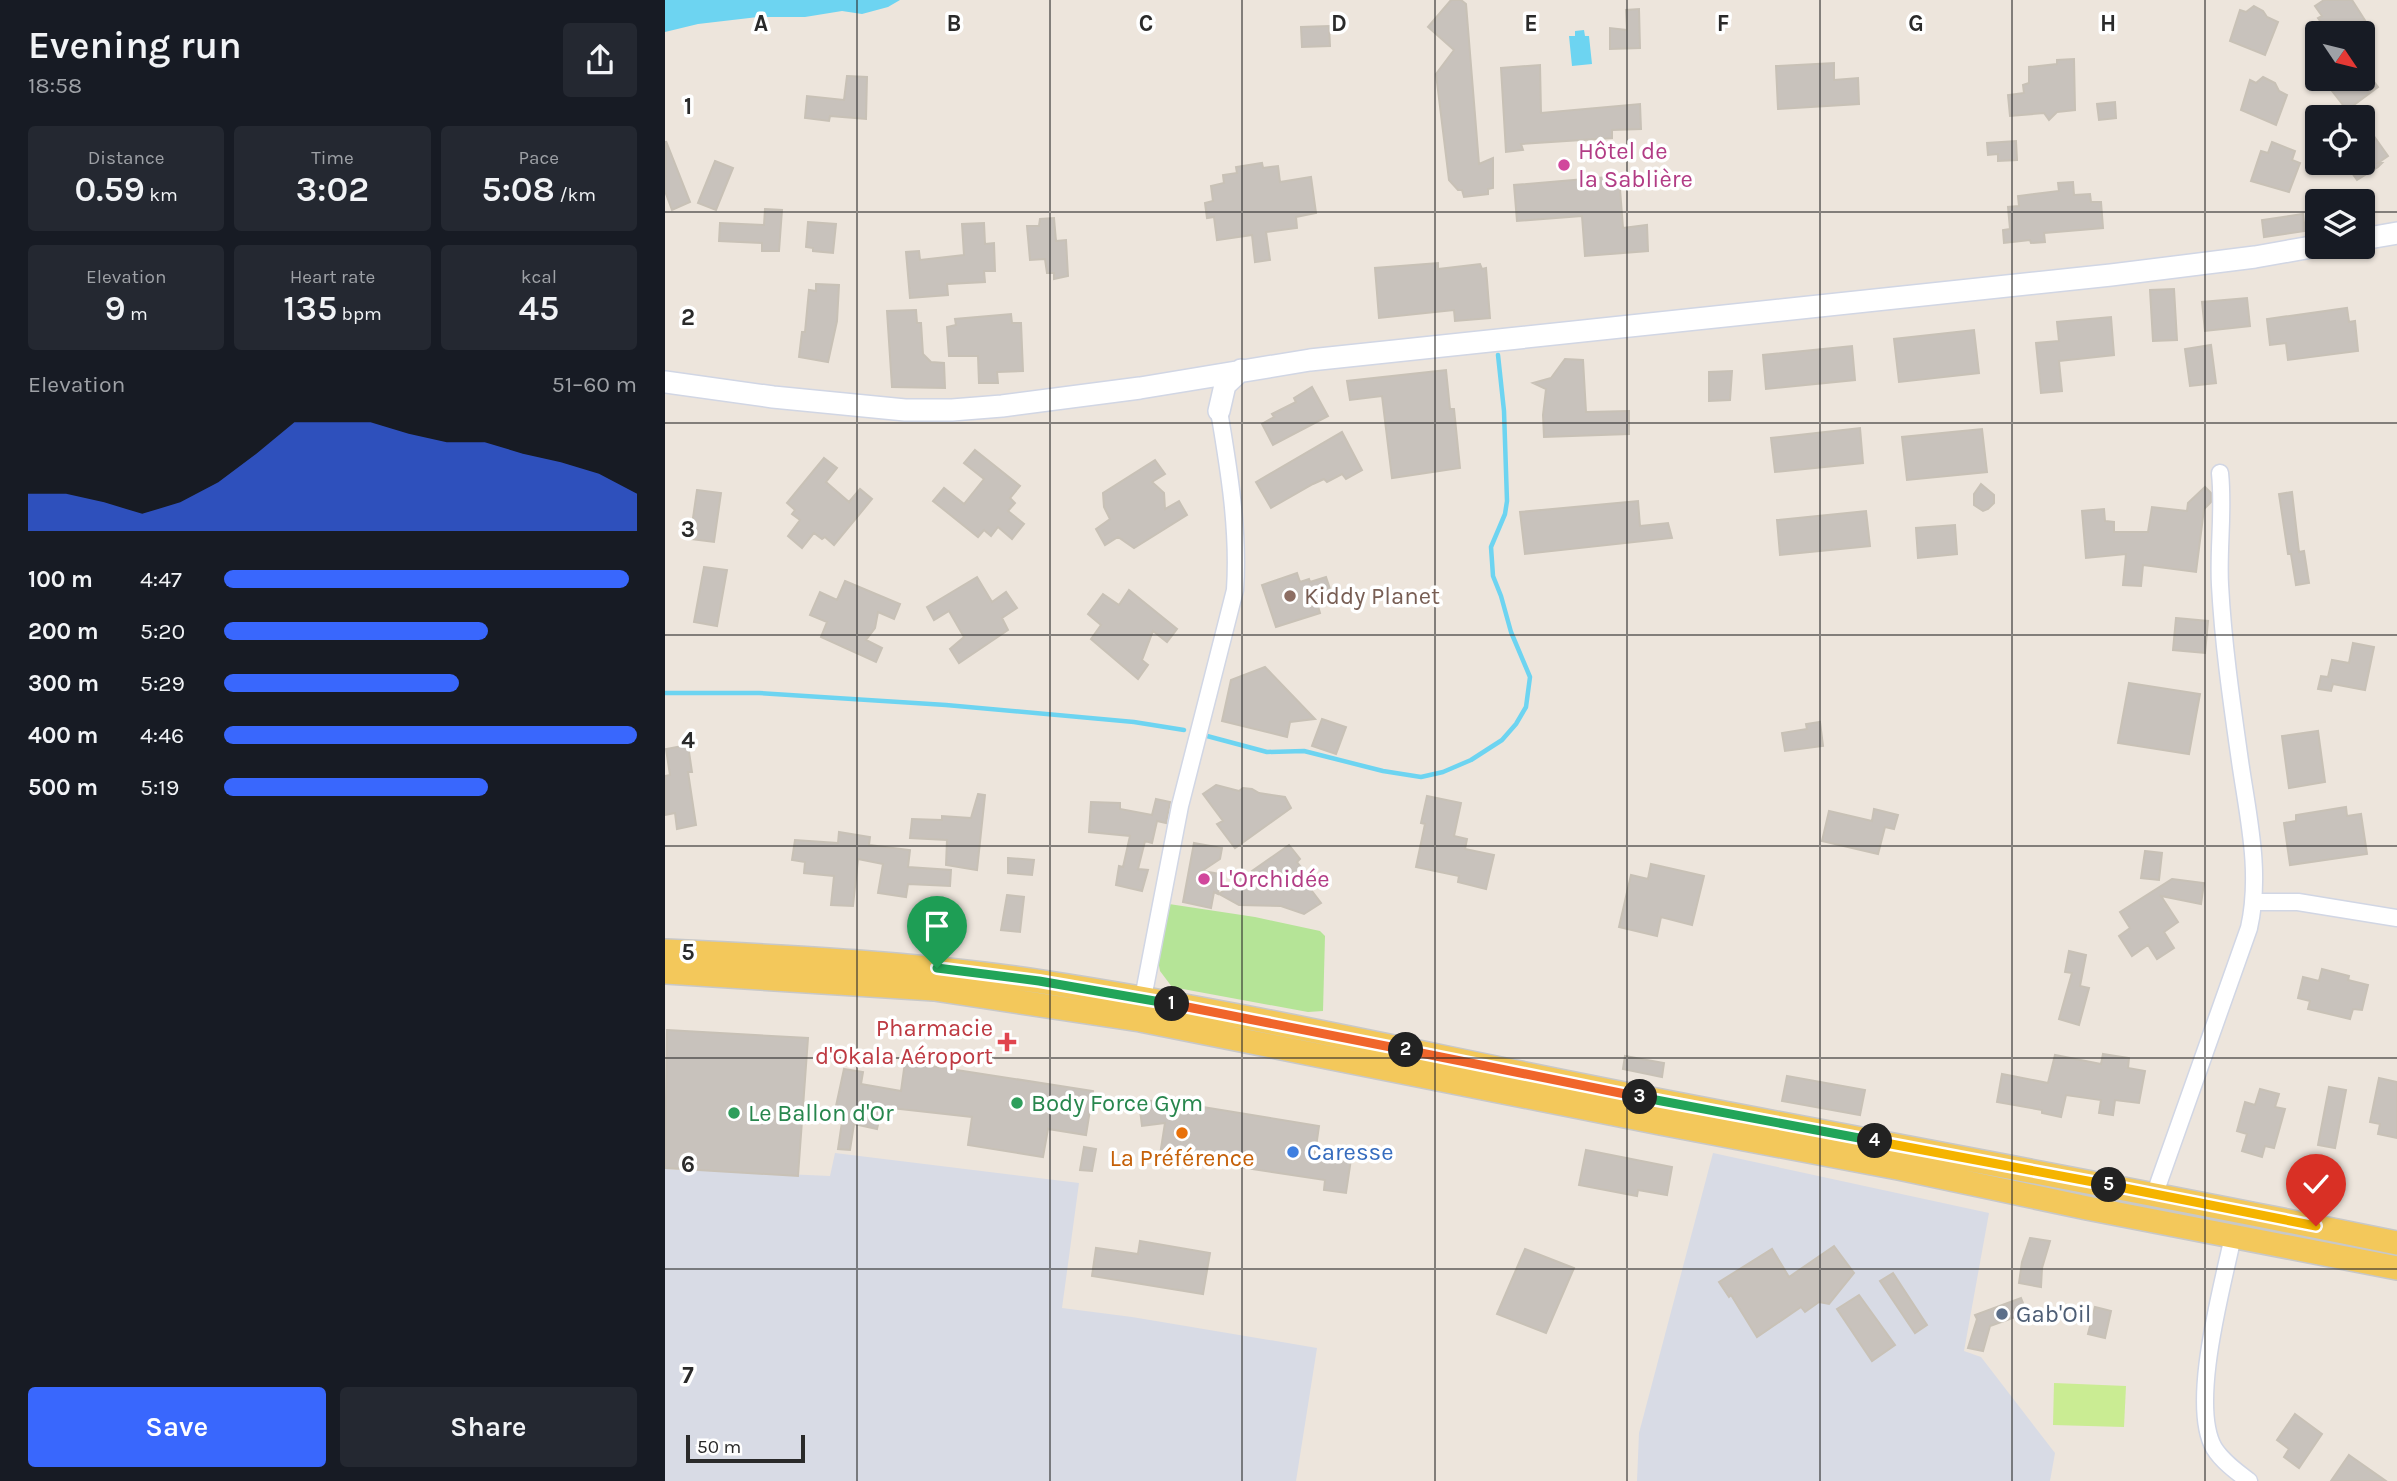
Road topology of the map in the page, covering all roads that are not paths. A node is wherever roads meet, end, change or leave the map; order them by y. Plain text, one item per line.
1 (2397, 233) edge
2 (2375, 237) edge
3 (2305, 248) edge
4 (1241, 370) junction
5 (1190, 379) junction
6 (665, 382) edge
7 (1219, 411) junction
8 (2220, 473) dead end
9 (2255, 902) junction
10 (2397, 918) edge
11 (665, 951) edge
12 (665, 972) edge
13 (1143, 998) junction
14 (2155, 1193) junction
15 (2233, 1236) junction
16 (2397, 1243) edge
17 (2397, 1268) edge
18 (2249, 1481) edge

1 - 2 main road
3 - 4 main road
4 - 5 main road
4 - 7 main road
5 - 6 main road
5 - 7 main road
7 - 13 street
8 - 9 street
9 - 10 street
9 - 14 street
11 - 13 main road
12 - 15 main road
13 - 14 main road
14 - 16 main road
15 - 17 main road
15 - 18 street

